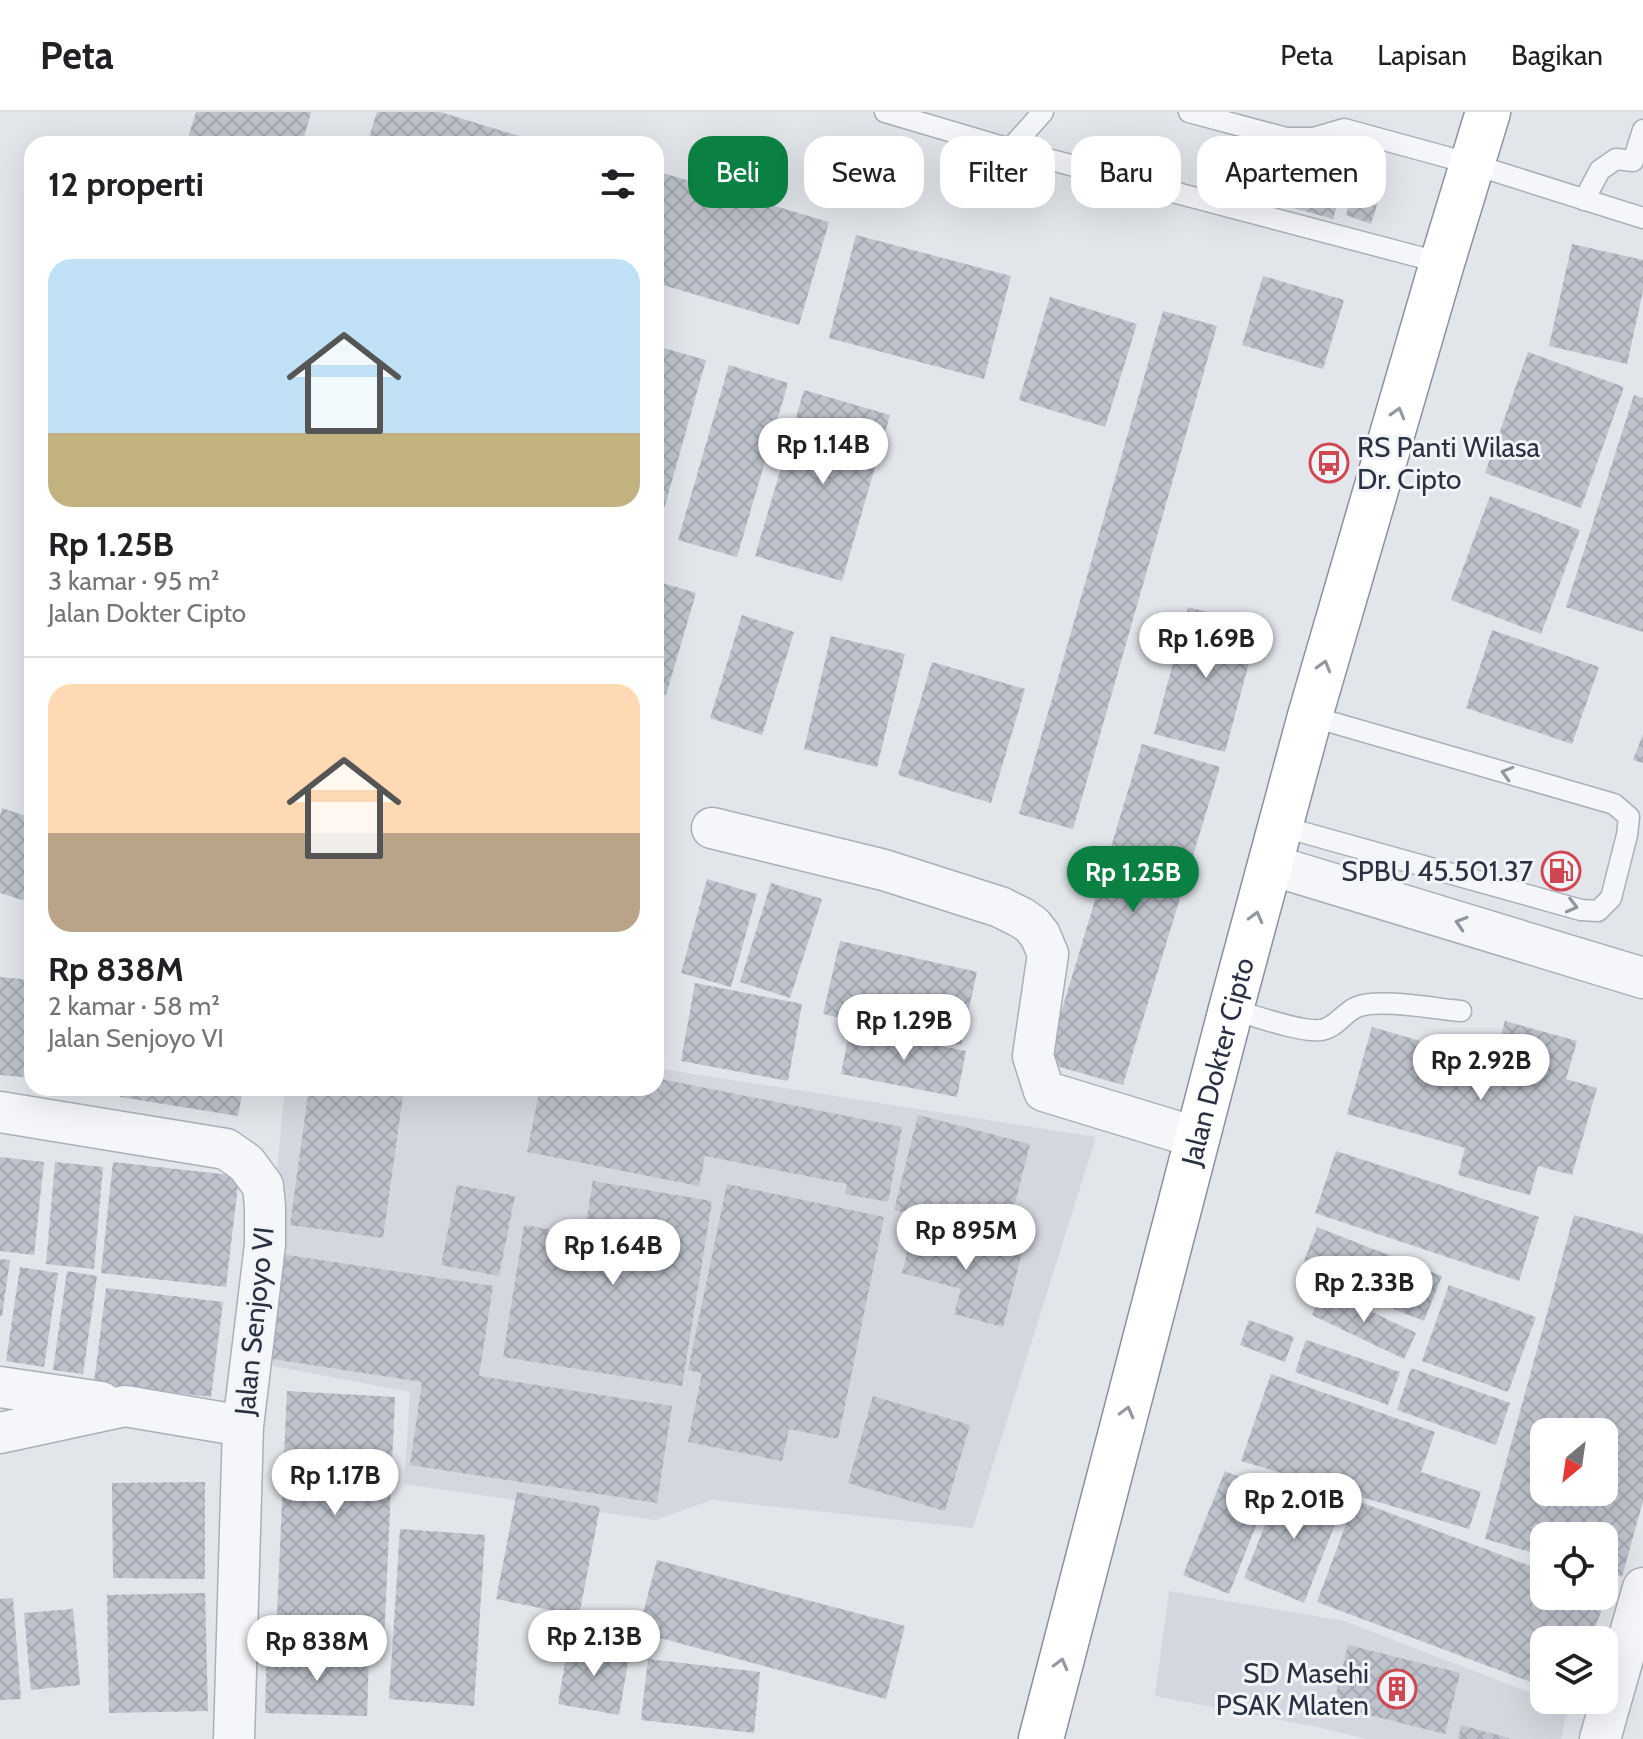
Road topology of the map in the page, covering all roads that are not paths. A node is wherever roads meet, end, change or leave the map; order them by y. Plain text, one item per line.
1 (885, 112) edge
2 (1043, 112) edge
3 (1189, 112) edge
4 (1488, 112) edge
5 (1347, 120) edge
6 (1643, 130) edge
7 (966, 136) edge
8 (1022, 136) edge
9 (1055, 161) edge
10 (1638, 163) edge
11 (1472, 164) junction
12 (1584, 200) junction
13 (1643, 218) edge
14 (1442, 263) junction
15 (1310, 716) junction
16 (712, 828) dead end
17 (1276, 846) junction
18 (1643, 978) edge
19 (1231, 1009) junction
20 (1461, 1011) dead end
21 (0, 1112) edge
22 (1198, 1138) junction
23 (0, 1387) edge
24 (125, 1406) junction
25 (243, 1426) junction
26 (0, 1433) edge
27 (1643, 1588) edge
28 (234, 1739) edge
29 (1041, 1739) edge
30 (1600, 1739) edge

1 - 7 lane
2 - 8 lane
3 - 5 lane
4 - 11 highway, Jalan Dokter Cipto
5 - 11 lane
6 - 10 lane
9 - 14 lane
10 - 12 lane
11 - 12 lane
11 - 14 highway, Jalan Dokter Cipto
12 - 13 lane
15 -> 14 highway, Jalan Dokter Cipto
15 - 17 highway, Jalan Dokter Cipto
17 -> 15 lane
16 - 22 street
18 -> 17 street
19 -> 17 highway, Jalan Dokter Cipto
19 - 20 lane
19 - 22 highway, Jalan Dokter Cipto
21 - 25 street, Jalan Senjoyo VI
29 -> 22 highway, Jalan Dokter Cipto
23 - 24 street
24 - 25 street
24 - 26 street
25 - 28 street, Jalan Senjoyo VI
27 - 30 street

